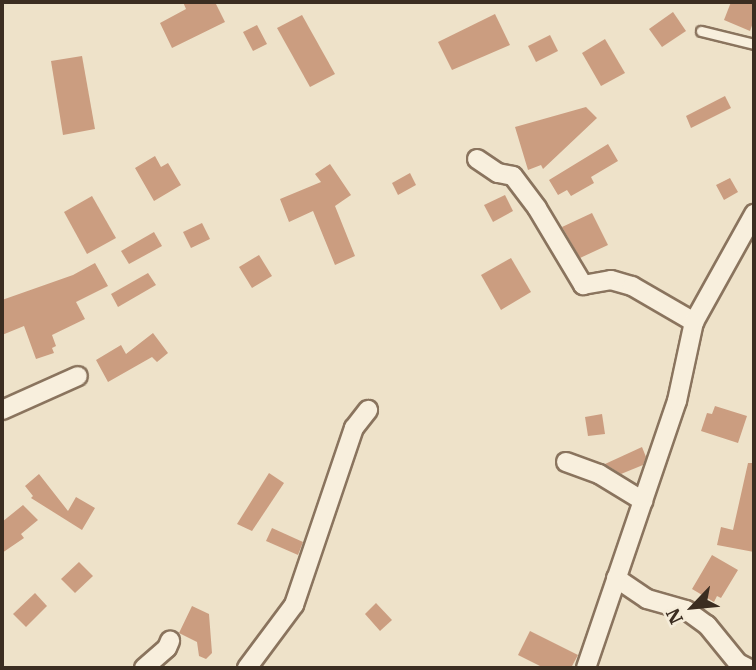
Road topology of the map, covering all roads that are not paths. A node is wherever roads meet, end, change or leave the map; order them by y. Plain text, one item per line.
1 (701, 31) dead end
2 (754, 44) edge
3 (477, 159) dead end
4 (754, 214) edge
5 (694, 323) junction
6 (78, 376) dead end
7 (2, 410) edge
8 (368, 410) dead end
9 (566, 462) dead end
10 (643, 501) junction
11 (616, 578) junction
12 (170, 640) dead end
13 (144, 668) edge
14 (247, 668) edge
15 (586, 668) edge
16 (748, 668) edge

1 - 2 lane
3 - 5 street
4 - 5 street
5 - 10 street
6 - 7 street
8 - 14 street
9 - 10 street
10 - 11 street
11 - 15 street
11 - 16 street
12 - 13 street

